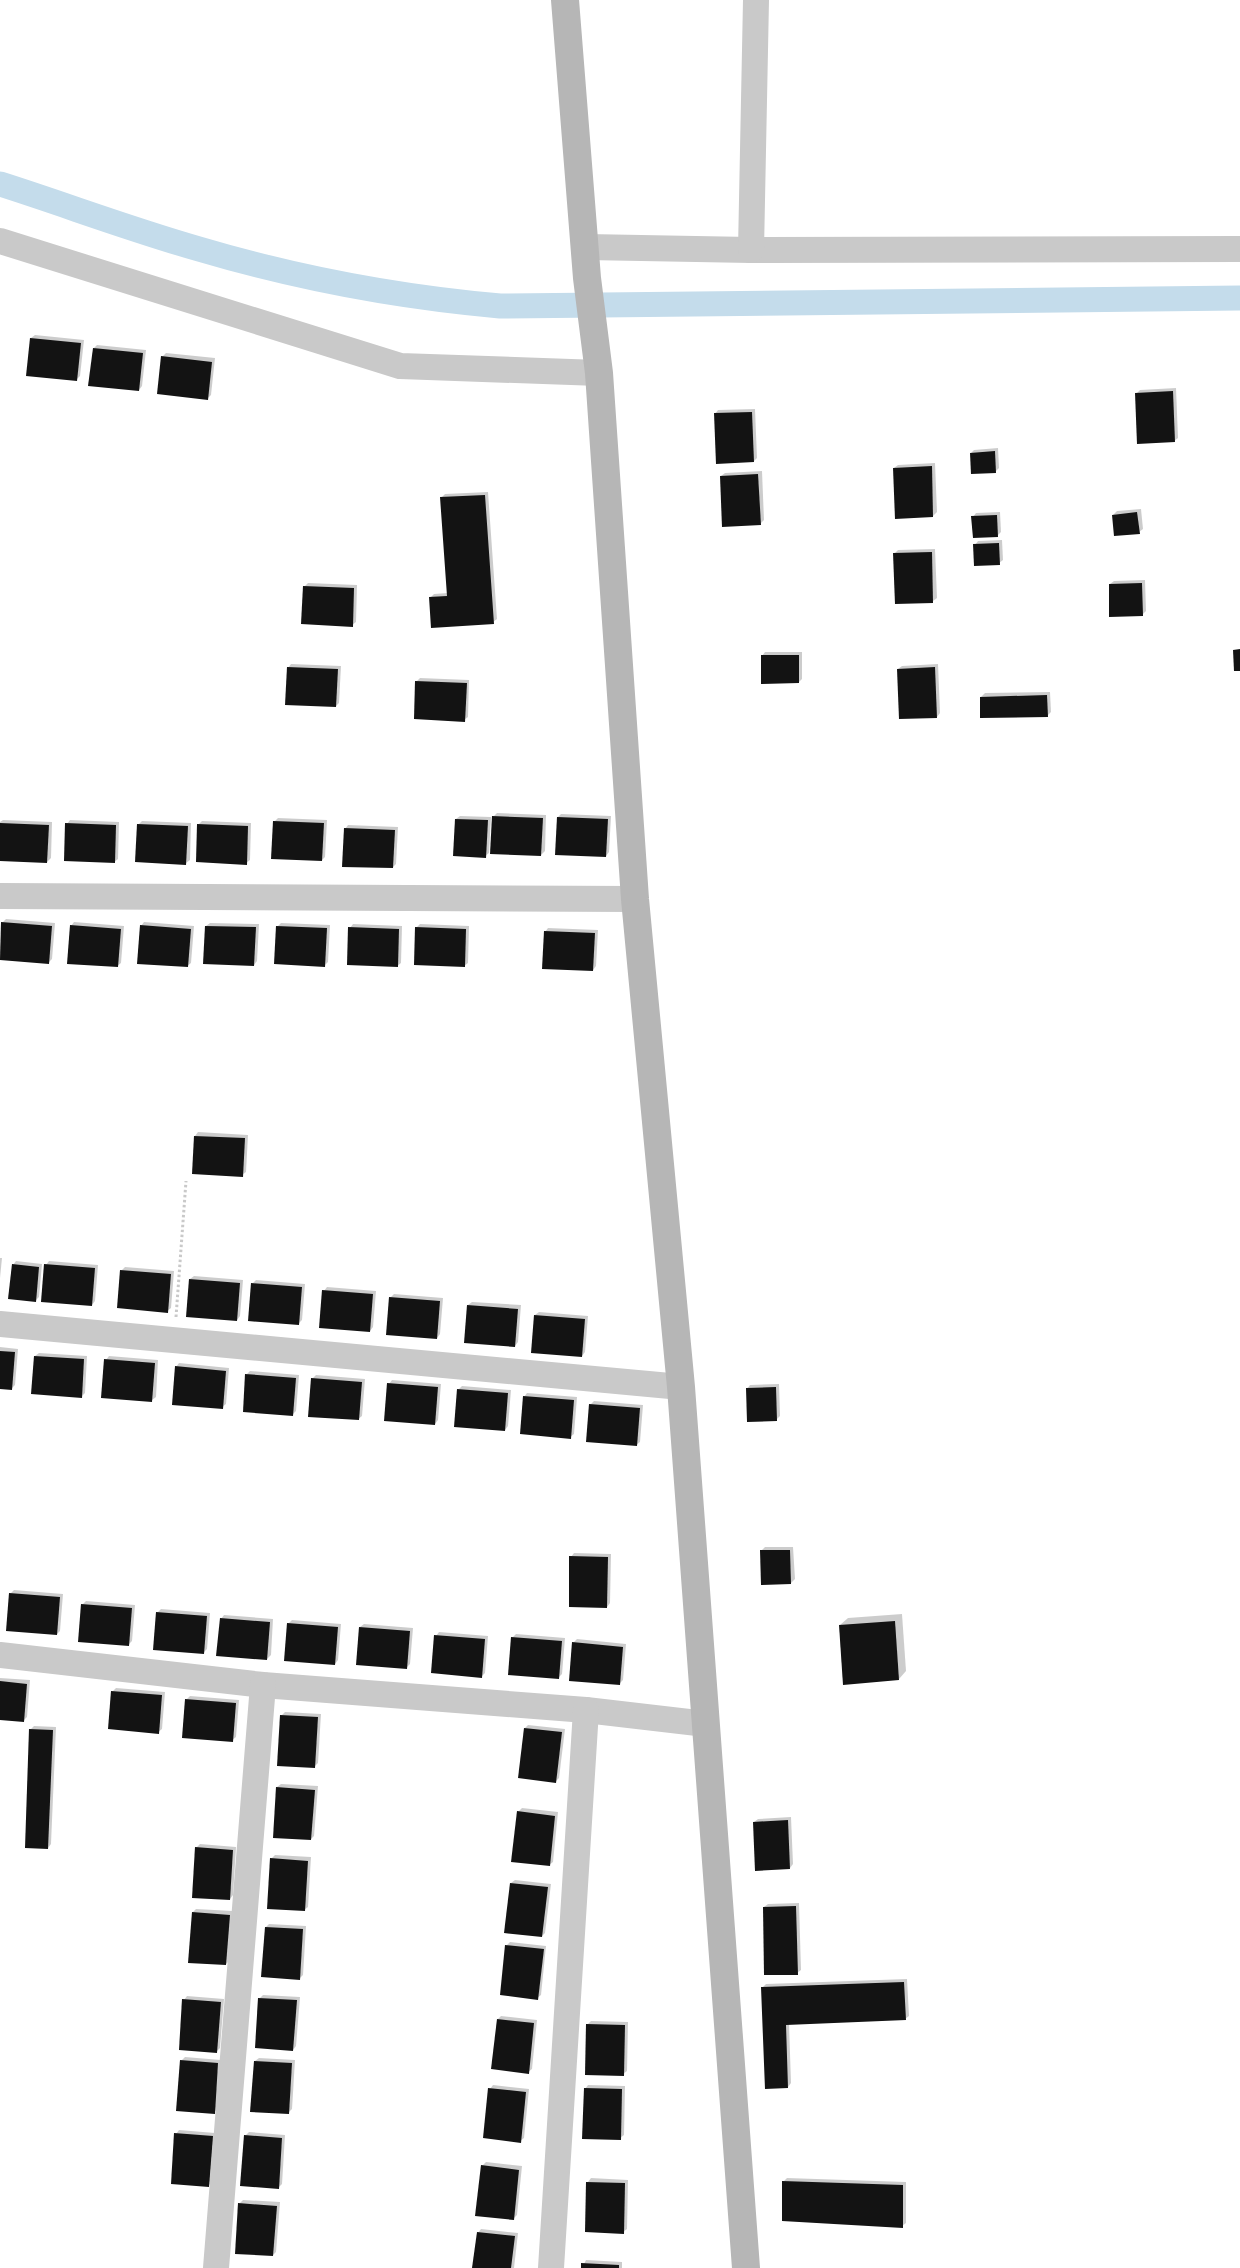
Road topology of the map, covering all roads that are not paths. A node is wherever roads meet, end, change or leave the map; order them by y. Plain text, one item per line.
1 (566, 0) edge
2 (756, 0) edge
3 (0, 241) edge
4 (586, 248) junction
5 (1240, 249) edge
6 (750, 250) junction
7 (598, 361) junction
8 (0, 896) edge
9 (635, 899) junction
10 (0, 1324) edge
11 (681, 1387) junction
12 (0, 1655) edge
13 (263, 1685) junction
14 (586, 1710) junction
15 (706, 1724) junction
16 (216, 2268) edge
17 (551, 2268) edge
18 (746, 2268) edge

1 - 4 street
2 - 6 street
3 - 7 street
4 - 6 street
4 - 7 street
5 - 6 street
7 - 9 street
8 - 9 street
9 - 11 street
10 - 11 street
11 - 15 street
12 - 13 street
13 - 14 street
13 - 16 street
14 - 15 street
14 - 17 street
15 - 18 street

